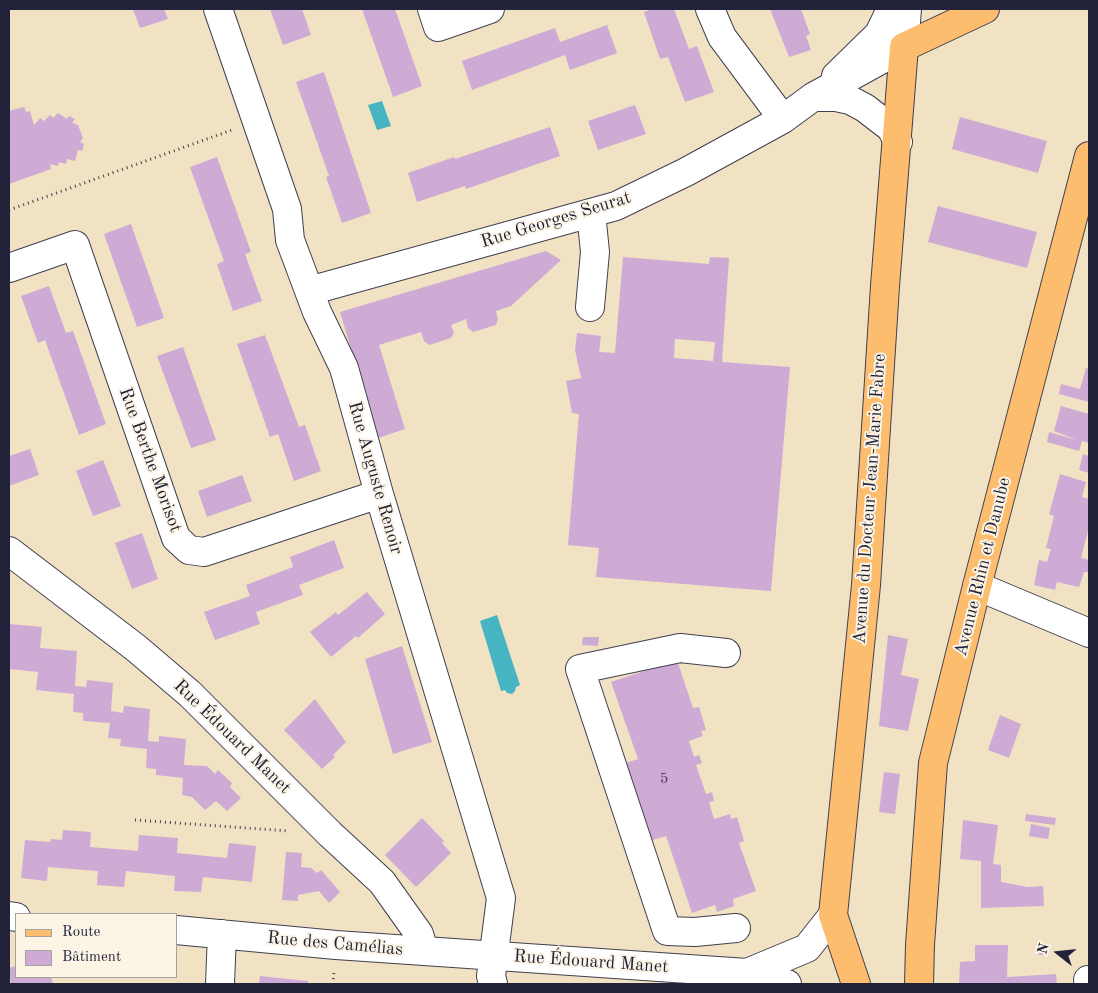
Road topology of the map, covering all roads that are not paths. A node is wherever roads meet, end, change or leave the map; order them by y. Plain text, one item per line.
1 (218, 9) edge
2 (432, 9) edge
3 (490, 9) edge
4 (710, 9) edge
5 (891, 9) edge
6 (907, 9) edge
7 (985, 9) edge
8 (904, 47) junction
9 (814, 97) junction
10 (783, 119) junction
11 (898, 142) junction
12 (1089, 156) edge
13 (591, 213) junction
14 (9, 268) edge
15 (309, 290) junction
16 (590, 307) dead end
17 (379, 494) junction
18 (9, 551) edge
19 (977, 586) junction
20 (1089, 633) edge
21 (726, 653) dead end
22 (833, 915) junction
23 (736, 928) dead end
24 (178, 930) edge
25 (222, 934) junction
26 (424, 951) junction
27 (495, 955) junction
28 (747, 973) junction
29 (220, 984) edge
30 (493, 984) edge
31 (787, 984) edge
32 (856, 984) edge
33 (919, 984) edge

1 - 15 street, Rue Auguste Renoir
2 - 3 street
4 - 10 street
5 - 9 street, Rue Georges Seurat
6 - 8 street, Avenue du Docteur Jean-Marie Fabre
7 - 8 main road, Rue Georges Seurat
8 - 9 street, Rue Georges Seurat
8 - 11 main road, Avenue du Docteur Jean-Marie Fabre
9 - 10 street, Rue Georges Seurat
9 - 11 street
10 - 13 street, Rue Georges Seurat
11 - 22 main road, Avenue du Docteur Jean-Marie Fabre
12 - 19 main road, Avenue Rhin et Danube
13 - 15 street, Rue Georges Seurat
13 - 16 street
14 - 17 street, Rue Berthe Morisot
15 - 17 street, Rue Auguste Renoir
17 - 27 street, Rue Auguste Renoir
18 - 26 street, Rue Édouard Manet
19 - 20 street
19 - 33 main road, Avenue Rhin et Danube
21 - 23 street
22 - 28 street, Rue Édouard Manet
22 - 32 main road, Avenue du Docteur Jean-Marie Fabre
24 - 25 street, Rue des Camélias
25 - 26 street, Rue des Camélias
25 - 29 street
26 - 27 street, Rue des Camélias
27 - 28 street, Rue Édouard Manet
27 - 30 street, Rue Auguste Renoir
28 - 31 street, Rue Édouard Manet

